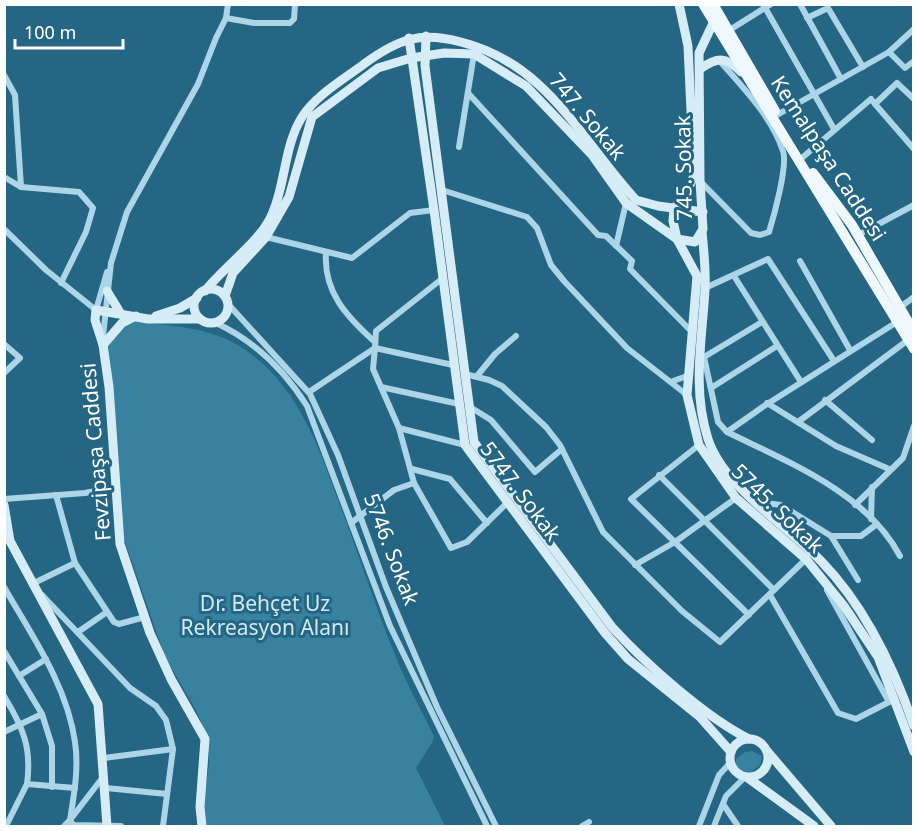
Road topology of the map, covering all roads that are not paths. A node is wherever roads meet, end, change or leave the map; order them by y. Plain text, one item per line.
1 (228, 4) edge
2 (295, 4) edge
3 (679, 4) edge
4 (703, 4) edge
5 (800, 4) edge
6 (766, 5) edge
7 (714, 14) edge
8 (226, 18) junction
9 (807, 18) junction
10 (914, 29) edge
11 (727, 31) junction
12 (426, 36) junction
13 (409, 38) junction
14 (889, 52) junction
15 (474, 54) junction
16 (427, 56) junction
17 (411, 58) junction
18 (719, 60) junction
19 (914, 61) edge
20 (863, 67) junction
21 (700, 69) junction
22 (4, 75) edge
23 (744, 76) junction
24 (842, 79) junction
25 (468, 93) junction
26 (814, 94) junction
27 (914, 99) edge
28 (875, 104) junction
29 (777, 115) junction
30 (834, 129) junction
31 (914, 134) edge
32 (906, 141) junction
33 (459, 147) dead end
34 (914, 149) edge
35 (802, 157) junction
36 (4, 177) edge
37 (700, 181) junction
38 (21, 187) junction
39 (442, 190) junction
40 (626, 203) junction
41 (914, 205) edge
42 (674, 209) junction
43 (434, 210) junction
44 (703, 212) junction
45 (4, 229) edge
46 (702, 232) junction
47 (858, 235) junction
48 (4, 237) edge
49 (266, 237) junction
50 (14, 238) junction
51 (677, 239) junction
52 (616, 246) junction
53 (326, 252) junction
54 (800, 261) dead end
55 (111, 263) junction
56 (734, 276) junction
57 (443, 278) junction
58 (61, 283) junction
59 (705, 288) junction
60 (107, 291) junction
61 (205, 291) junction
62 (914, 297) edge
63 (197, 298) junction
64 (226, 300) junction
65 (899, 308) junction
66 (100, 310) junction
67 (121, 314) junction
68 (136, 316) junction
69 (148, 318) junction
70 (200, 319) junction
71 (762, 322) junction
72 (897, 322) junction
73 (216, 323) junction
74 (693, 333) junction
75 (516, 336) dead end
76 (912, 340) edge
77 (4, 344) edge
78 (103, 345) junction
79 (375, 345) junction
80 (777, 346) junction
81 (850, 350) junction
82 (702, 356) junction
83 (834, 361) junction
84 (453, 365) junction
85 (4, 372) edge
86 (465, 374) junction
87 (690, 375) junction
88 (477, 376) junction
89 (673, 381) junction
90 (801, 382) junction
91 (381, 387) junction
92 (711, 388) junction
93 (309, 392) junction
94 (687, 395) junction
95 (825, 400) junction
96 (459, 404) junction
97 (767, 404) junction
98 (469, 407) junction
99 (798, 422) junction
100 (914, 426) edge
101 (399, 428) junction
102 (727, 432) junction
103 (872, 440) dead end
104 (465, 445) junction
105 (699, 445) junction
106 (562, 449) junction
107 (412, 469) junction
108 (889, 470) junction
109 (658, 475) junction
110 (414, 483) junction
111 (116, 487) junction
112 (872, 487) junction
113 (56, 495) junction
114 (736, 498) junction
115 (4, 500) edge
116 (758, 502) junction
117 (507, 503) junction
118 (4, 505) edge
119 (855, 505) junction
120 (360, 518) junction
121 (871, 519) junction
122 (705, 521) junction
123 (351, 522) junction
124 (487, 523) junction
125 (878, 524) junction
126 (831, 536) junction
127 (675, 542) junction
128 (900, 556) dead end
129 (806, 559) junction
130 (75, 563) junction
131 (635, 565) junction
132 (858, 580) dead end
133 (31, 584) junction
134 (4, 587) edge
135 (772, 592) junction
136 (107, 612) junction
137 (749, 615) junction
138 (145, 617) junction
139 (78, 632) junction
140 (4, 651) edge
141 (46, 659) junction
142 (19, 676) junction
143 (4, 696) edge
144 (892, 700) junction
145 (42, 714) junction
146 (21, 723) junction
147 (914, 726) edge
148 (4, 732) edge
149 (749, 739) junction
150 (173, 749) junction
151 (767, 751) junction
152 (731, 752) junction
153 (914, 752) edge
154 (104, 758) junction
155 (730, 763) junction
156 (104, 776) junction
157 (747, 777) junction
158 (27, 784) junction
159 (52, 788) junction
160 (75, 788) junction
161 (106, 788) junction
162 (167, 794) junction
163 (723, 804) junction
164 (589, 822) dead end
165 (72, 824) edge
166 (6, 826) edge
167 (64, 826) edge
168 (107, 826) edge
169 (121, 826) edge
170 (163, 826) edge
171 (202, 826) edge
172 (487, 826) edge
173 (496, 826) edge
174 (582, 826) edge
175 (699, 826) edge
176 (714, 826) edge
177 (738, 826) edge
178 (814, 826) edge
179 (831, 826) edge

1 - 8 street
2 - 8 street
3 - 42 main road, 745. Sokak
4 - 7 main road
5 - 9 street
6 - 11 street
6 - 26 street
7 - 11 main road, Kemalpaşa Caddesi
7 - 21 main road, 745. Sokak
7 - 23 main road, Kemalpaşa Caddesi
8 - 55 street
9 - 20 street
9 - 24 street
10 - 14 street
11 - 29 main road, Kemalpaşa Caddesi
12 - 13 main road, 747. Sokak
12 - 16 main road, 5747. Sokak
12 - 42 main road, 747. Sokak
13 - 17 main road, 5747. Sokak
13 - 61 main road
14 - 19 street
14 - 20 street
15 - 16 main road, 747. Sokak
15 - 25 street
15 - 40 main road, 747. Sokak
16 - 17 main road, 747. Sokak
16 - 39 main road, 5747. Sokak
17 - 43 main road, 5747. Sokak
17 - 49 main road, 747. Sokak
18 - 21 main road
18 - 23 main road
18 - 37 street
20 - 24 street
21 - 37 main road, 745. Sokak
22 - 38 street
23 - 72 main road, Kemalpaşa Caddesi
24 - 26 street
25 - 33 street
25 - 52 street
26 - 29 street
26 - 30 street
27 - 28 street
28 - 30 street
28 - 32 street
29 - 35 main road, Kemalpaşa Caddesi
30 - 35 street
31 - 32 street
32 - 34 street
35 - 47 main road, Kemalpaşa Caddesi
36 - 38 street
37 - 44 main road, 745. Sokak
38 - 58 street
39 - 86 main road, 5747. Sokak
39 - 89 street
40 - 51 main road, 747. Sokak
40 - 52 street
41 - 47 street
42 - 44 main road, 747. Sokak
42 - 51 main road, 745. Sokak
43 - 53 street
43 - 57 main road, 5747. Sokak
44 - 46 main road, 745. Sokak
45 - 50 street
46 - 51 main road, 745. Sokak
46 - 59 main road, 5745. Sokak
47 - 65 main road, Kemalpaşa Caddesi
48 - 50 street
49 - 53 street
49 - 64 main road, 747. Sokak
50 - 58 street
51 - 74 main road, 5745. Sokak
52 - 74 street
53 - 79 street
54 - 81 street
55 - 60 street
55 - 66 street
56 - 59 street
56 - 71 street
56 - 83 street
57 - 79 street
57 - 84 main road, 5747. Sokak
58 - 66 street
59 - 82 main road, 5745. Sokak
60 - 66 street
60 - 67 main road
61 - 63 main road
61 - 64 main road
62 - 65 street
63 - 69 main road
63 - 70 main road
64 - 73 main road
64 - 93 street, 5746. Sokak
65 - 76 main road, Kemalpaşa Caddesi
66 - 67 main road
66 - 78 main road, Fevzipaşa Caddesi
67 - 68 main road
68 - 69 main road
68 - 78 main road
69 - 70 main road
70 - 73 main road
71 - 80 street
71 - 82 street
72 - 76 main road, Kemalpaşa Caddesi
72 - 81 street
73 - 123 street, 5746. Sokak
74 - 87 main road, 5745. Sokak
75 - 88 street
76 - 95 street
77 - 85 street
78 - 111 main road, Fevzipaşa Caddesi
79 - 84 street
79 - 91 street
79 - 93 street
80 - 90 street
80 - 92 street
81 - 83 street
82 - 92 street
82 - 116 main road, 5745. Sokak
83 - 90 street
84 - 96 main road, 5747. Sokak
86 - 88 street
86 - 98 main road, 5747. Sokak
87 - 89 street
87 - 94 main road, 5745. Sokak
88 - 106 street
89 - 94 street
90 - 97 street
91 - 96 street
91 - 101 street
92 - 102 street
93 - 120 street, 5746. Sokak
94 - 105 main road, 5745. Sokak
95 - 99 street
95 - 103 street
96 - 104 main road, 5747. Sokak
97 - 99 street
97 - 102 street
98 - 106 street
98 - 149 main road, 5747. Sokak
99 - 108 street
100 - 108 street
101 - 104 street
101 - 107 street
102 - 119 street
104 - 117 main road, 5747. Sokak
105 - 109 street
105 - 114 main road, 5745. Sokak
106 - 131 street
107 - 110 street
107 - 124 street
108 - 112 street
109 - 122 street
109 - 127 street
110 - 120 street
110 - 124 street
111 - 113 street
111 - 138 main road, Fevzipaşa Caddesi
112 - 119 street
112 - 121 street
113 - 115 street
113 - 130 street
114 - 122 street
114 - 129 main road, 5745. Sokak
116 - 126 street
116 - 147 main road, 5745. Sokak
117 - 124 street
117 - 152 main road, 5747. Sokak
118 - 133 main road
119 - 121 street
120 - 123 street
120 - 173 street, 5746. Sokak
121 - 125 street
122 - 127 street
122 - 135 street
123 - 172 street, 5746. Sokak
125 - 126 street
125 - 128 street
126 - 132 street
127 - 131 street
127 - 137 street
129 - 135 street
129 - 144 main road, 5745. Sokak
130 - 133 street
130 - 136 street
131 - 137 street
133 - 139 street
133 - 154 main road
134 - 141 street
135 - 137 street
135 - 144 street
136 - 138 street
136 - 139 street
138 - 171 main road, Fevzipaşa Caddesi
139 - 150 street
140 - 142 street
141 - 142 street
141 - 160 street
142 - 145 street
143 - 146 street
144 - 153 main road, 5745. Sokak
145 - 146 street
145 - 159 street
146 - 148 street
146 - 158 street
149 - 151 main road
149 - 152 main road
150 - 154 street
150 - 162 street
151 - 157 main road
151 - 179 main road
152 - 155 main road
154 - 156 main road
155 - 157 main road
155 - 175 street
156 - 161 main road
156 - 165 street
157 - 163 street
157 - 178 main road
158 - 159 street
158 - 166 street
159 - 160 street
160 - 165 street
161 - 162 street
161 - 168 main road
162 - 170 street
163 - 176 street
163 - 177 street
164 - 174 street
165 - 167 street
165 - 168 street
168 - 169 street

